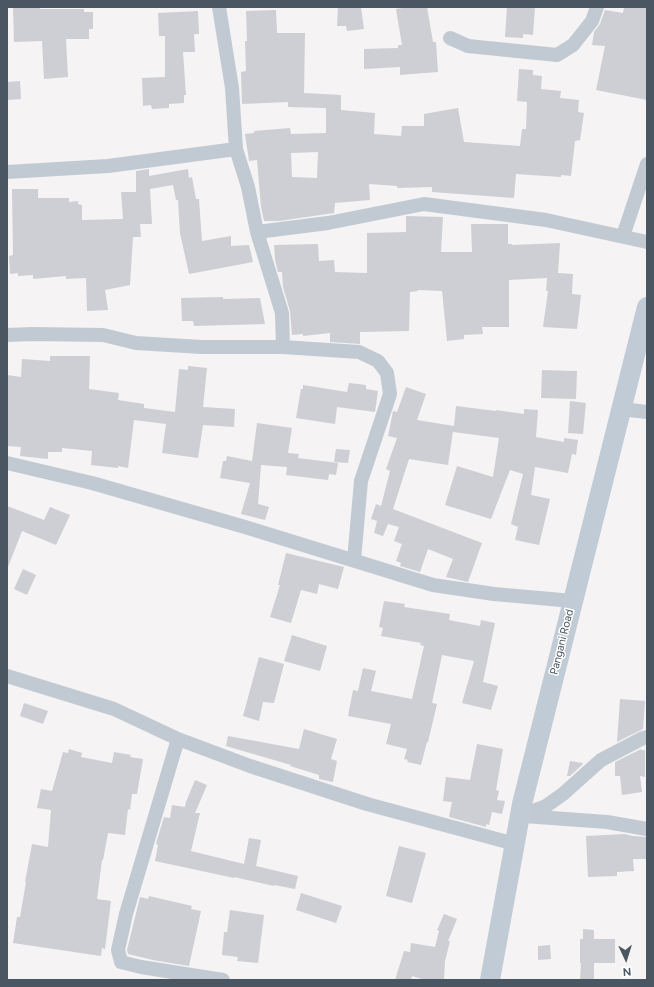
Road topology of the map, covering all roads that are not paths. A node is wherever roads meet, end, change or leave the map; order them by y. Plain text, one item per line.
1 (220, 7) edge
2 (597, 7) edge
3 (450, 38) dead end
4 (236, 149) junction
5 (647, 164) edge
6 (7, 172) edge
7 (257, 232) junction
8 (623, 236) junction
9 (647, 242) edge
10 (647, 307) edge
11 (7, 335) edge
12 (283, 347) junction
13 (621, 409) junction
14 (647, 412) edge
15 (7, 463) edge
16 (354, 560) junction
17 (572, 601) junction
18 (7, 676) edge
19 (647, 738) edge
20 (178, 740) junction
21 (520, 816) junction
22 (647, 829) edge
23 (514, 844) junction
24 (223, 980) edge
25 (490, 980) edge

1 - 4 street
2 - 3 street
4 - 6 street
4 - 7 street
5 - 8 street
7 - 8 street
7 - 12 street
8 - 9 street
10 - 13 main road, Pangani Road
11 - 12 street
12 - 16 street
13 - 14 street
13 - 17 main road, Pangani Road
15 - 16 street
16 - 17 street
17 - 21 main road, Pangani Road
18 - 20 street
19 - 21 street
20 - 23 street
20 - 24 street
21 - 22 street
21 - 23 main road, Pangani Road
23 - 25 main road, Pangani Road

